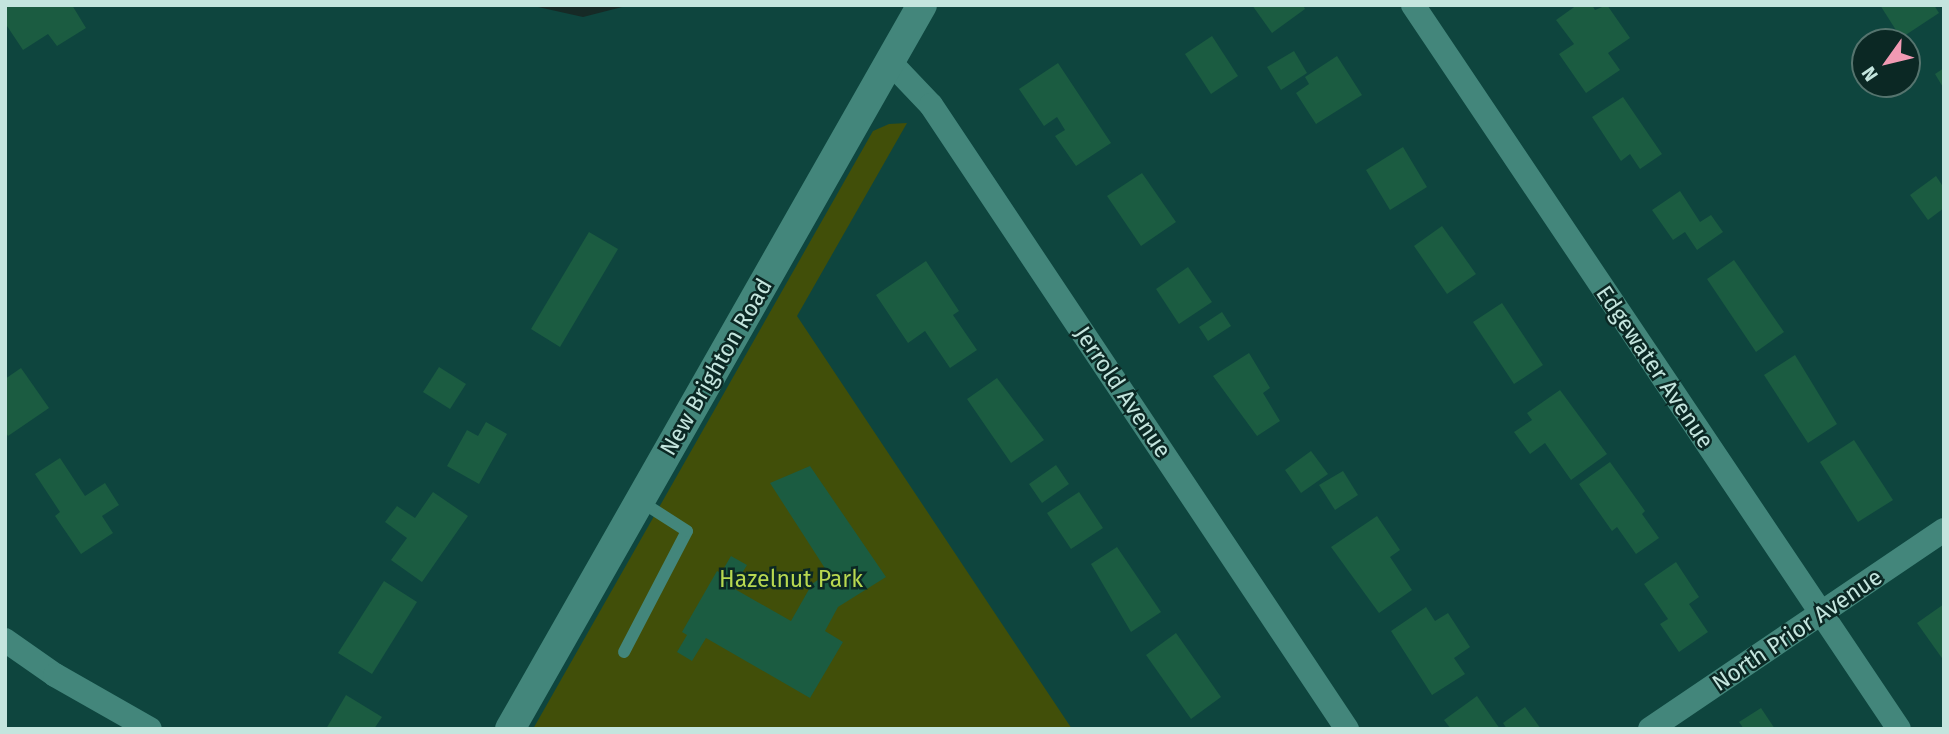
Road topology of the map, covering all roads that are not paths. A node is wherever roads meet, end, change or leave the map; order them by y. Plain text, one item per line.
1 (922, 5) edge
2 (1413, 5) edge
3 (890, 62) junction
4 (639, 501) junction
5 (1944, 530) edge
6 (1821, 615) junction
7 (5, 640) edge
8 (624, 652) dead end
9 (150, 729) edge
10 (510, 729) edge
11 (1347, 729) edge
12 (1650, 729) edge
13 (1899, 729) edge

1 - 3 street, New Brighton Road
2 - 6 street, Edgewater Avenue
3 - 4 street, New Brighton Road
3 - 11 street, Jerrold Avenue
4 - 8 lane
4 - 10 street, New Brighton Road
5 - 6 street, North Prior Avenue
6 - 12 street, North Prior Avenue
6 - 13 street, Edgewater Avenue
7 - 9 street

